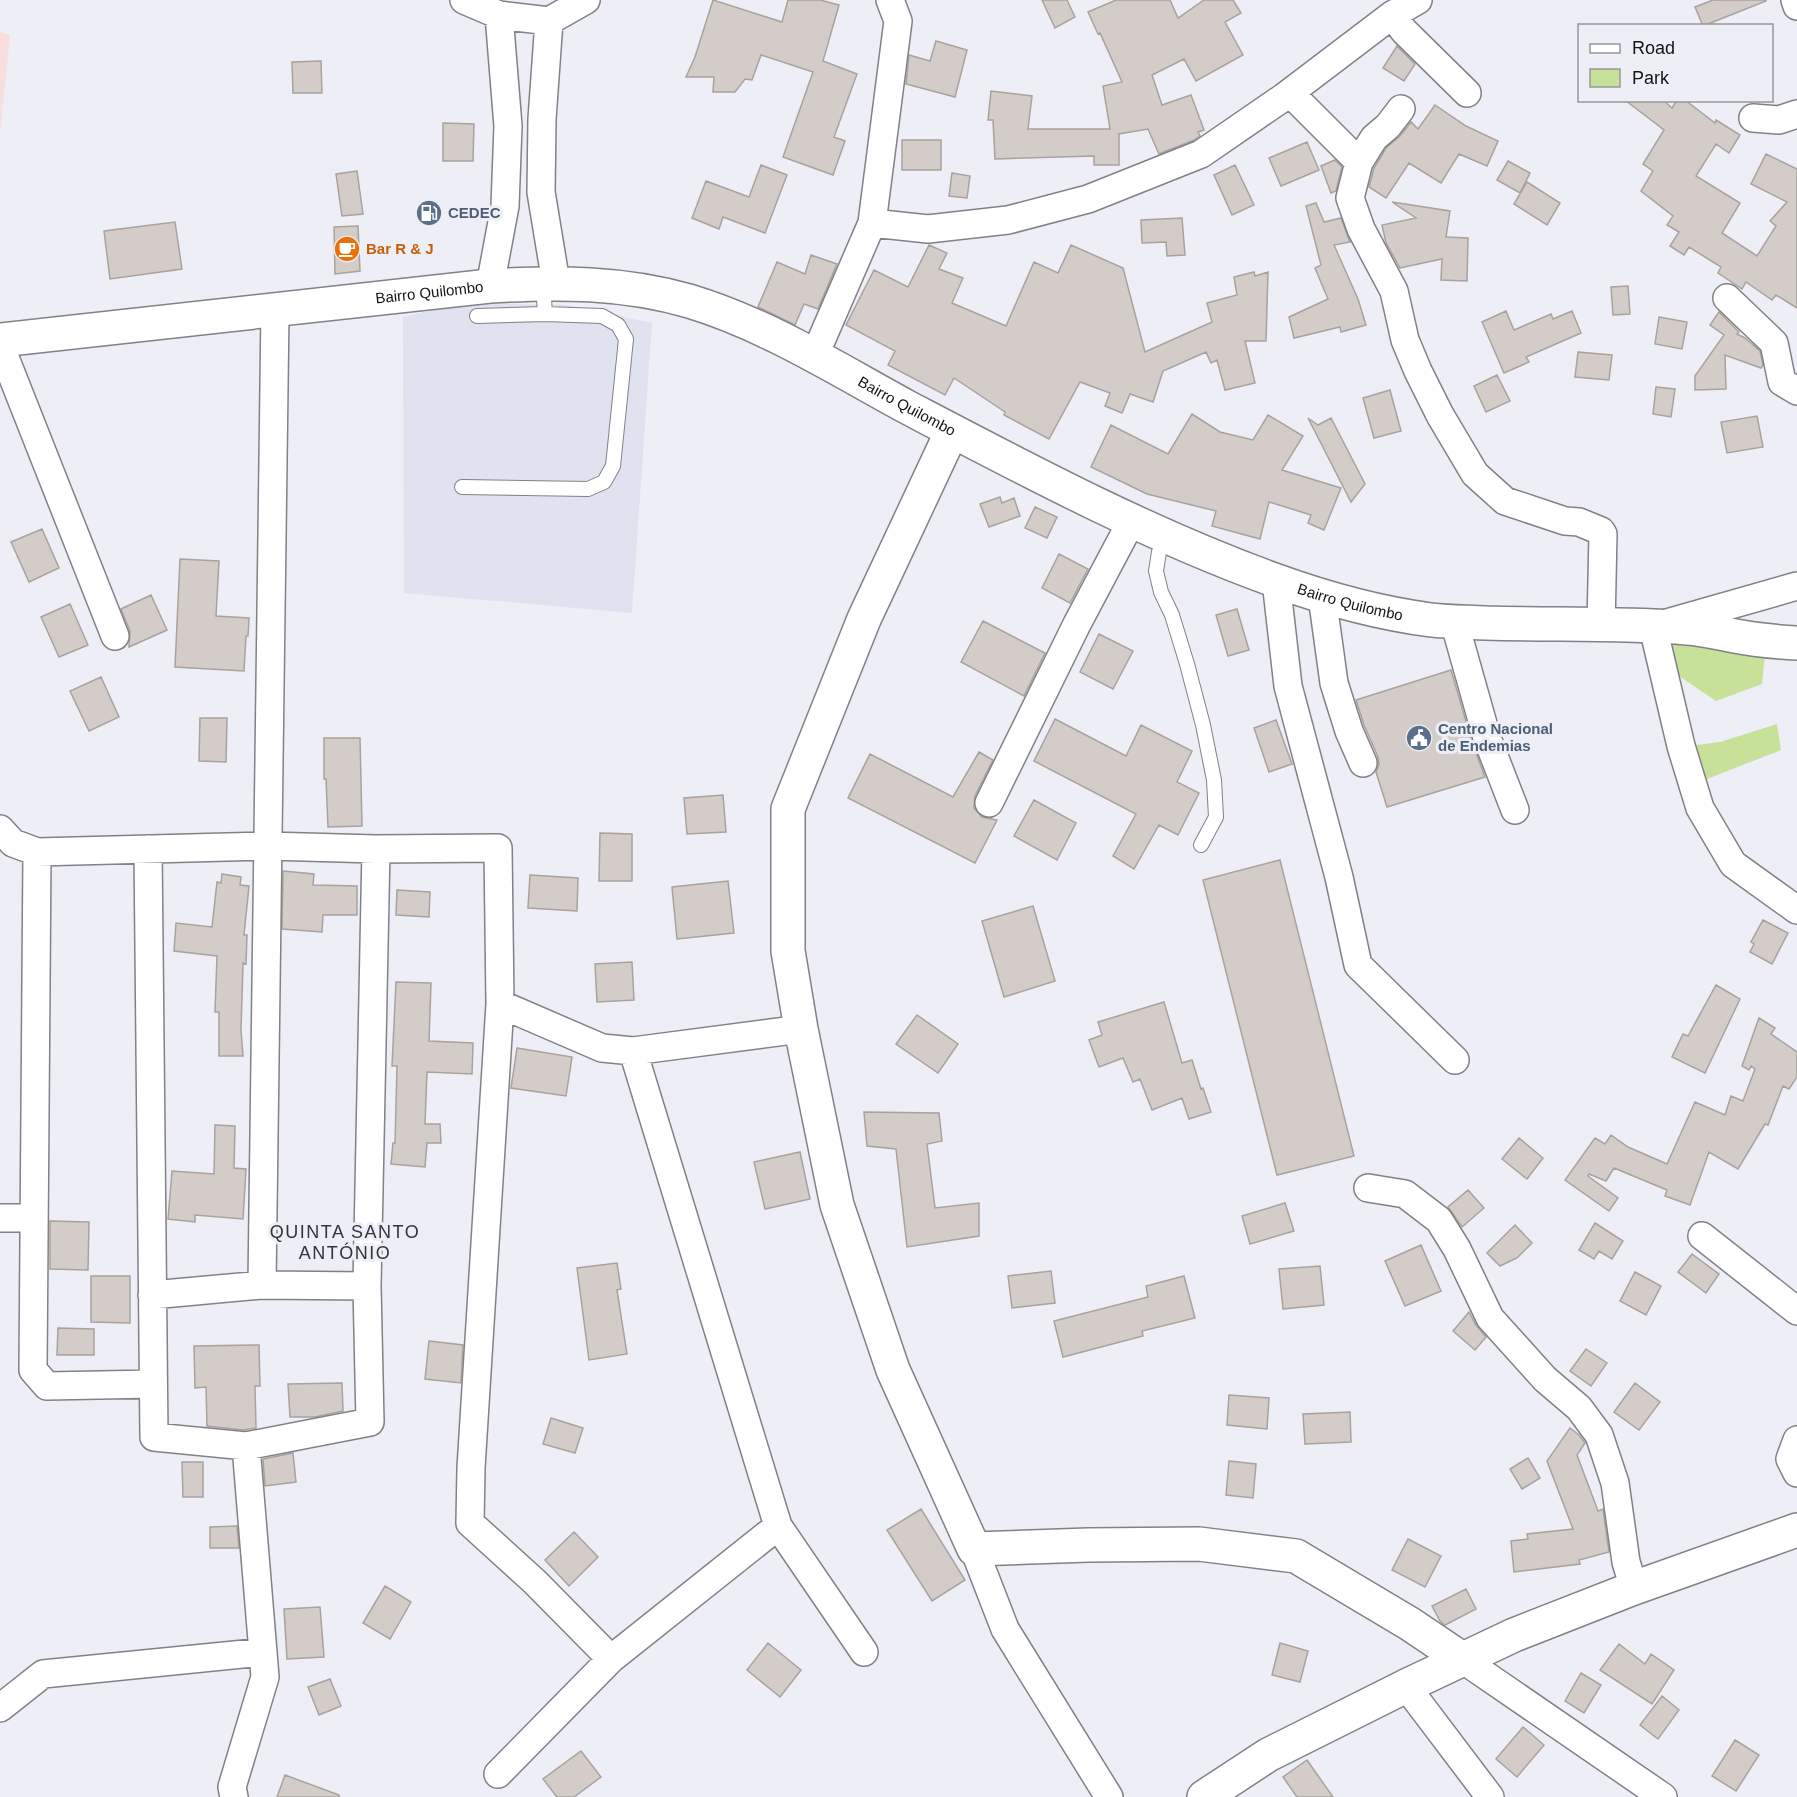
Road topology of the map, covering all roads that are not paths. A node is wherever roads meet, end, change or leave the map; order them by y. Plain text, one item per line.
1 (464, 0) edge
2 (586, 0) edge
3 (890, 0) edge
4 (1418, 0) edge
5 (1795, 0) edge
6 (1797, 6) edge
7 (499, 15) junction
8 (1392, 15) junction
9 (549, 21) junction
10 (1290, 93) junction
11 (1467, 93) dead end
12 (1401, 109) dead end
13 (1797, 114) edge
14 (1753, 118) dead end
15 (1359, 162) junction
16 (872, 223) junction
17 (490, 286) junction
18 (548, 293) junction
19 (1727, 297) dead end
20 (275, 311) junction
21 (477, 316) dead end
22 (0, 340) edge
23 (0, 345) edge
24 (814, 357) junction
25 (1797, 391) edge
26 (952, 430) junction
27 (462, 487) dead end
28 (1132, 520) junction
29 (1166, 538) junction
30 (1276, 580) junction
31 (1797, 586) edge
32 (1322, 596) junction
33 (1454, 621) junction
34 (1600, 626) junction
35 (1653, 627) junction
36 (115, 636) dead end
37 (1797, 643) edge
38 (1363, 763) dead end
39 (989, 803) dead end
40 (1515, 810) dead end
41 (0, 829) edge
42 (1201, 845) dead end
43 (268, 846) junction
44 (148, 849) junction
45 (376, 849) junction
46 (37, 852) junction
47 (1797, 910) edge
48 (500, 1004) junction
49 (801, 1029) junction
50 (633, 1051) junction
51 (1455, 1060) dead end
52 (1368, 1188) dead end
53 (0, 1218) edge
54 (34, 1218) junction
55 (1702, 1236) dead end
56 (262, 1286) junction
57 (367, 1286) junction
58 (153, 1295) junction
59 (1797, 1311) edge
60 (153, 1384) junction
61 (1797, 1440) edge
62 (246, 1446) junction
63 (1797, 1473) edge
64 (778, 1526) junction
65 (1797, 1530) edge
66 (974, 1549) junction
67 (1634, 1588) junction
68 (263, 1652) junction
69 (864, 1652) dead end
70 (611, 1659) junction
71 (1462, 1659) junction
72 (1406, 1686) junction
73 (0, 1708) edge
74 (498, 1773) dead end
75 (234, 1797) edge
76 (1109, 1797) edge
77 (1204, 1797) edge
78 (1490, 1797) edge
79 (1663, 1797) edge

1 - 7 street
2 - 9 street
3 - 16 street
4 - 8 street
5 - 6 street
7 - 9 street
7 - 17 street
8 - 10 street
8 - 11 street
9 - 18 street
10 - 15 street
10 - 16 street
12 - 15 street
13 - 14 street
15 - 34 street
16 - 24 street
17 - 18 street, Bairro Quilombo
17 - 20 street, Bairro Quilombo
18 - 21 lane
18 - 24 street, Bairro Quilombo
18 - 27 lane
19 - 25 street
20 - 22 street, Bairro Quilombo
20 - 43 street
23 - 36 street
24 - 26 street, Bairro Quilombo
26 - 28 street, Bairro Quilombo
26 - 49 street
28 - 29 street, Bairro Quilombo
28 - 39 street
29 - 30 street, Bairro Quilombo
29 - 42 lane
30 - 32 street, Bairro Quilombo
30 - 51 street
31 - 35 street
32 - 33 street, Bairro Quilombo
32 - 38 street
33 - 34 street, Bairro Quilombo
33 - 40 street
34 - 35 street, Bairro Quilombo
35 - 37 street, Bairro Quilombo
35 - 47 street
41 - 46 street
43 - 44 street
43 - 45 street
43 - 56 street
44 - 46 street
44 - 58 street
45 - 48 street
45 - 57 street
46 - 54 street
48 - 50 street
48 - 70 street
49 - 50 street
49 - 66 street
50 - 64 street
52 - 67 street
53 - 54 street
54 - 60 street
55 - 59 street
56 - 57 street
56 - 58 street
57 - 62 street
58 - 60 street
60 - 62 street
61 - 63 street
62 - 68 street
64 - 69 street
64 - 70 street
65 - 67 street
66 - 71 street
66 - 76 street
67 - 71 street
68 - 73 street
68 - 75 street
70 - 74 street
71 - 72 street
71 - 79 street
72 - 77 street
72 - 78 street

